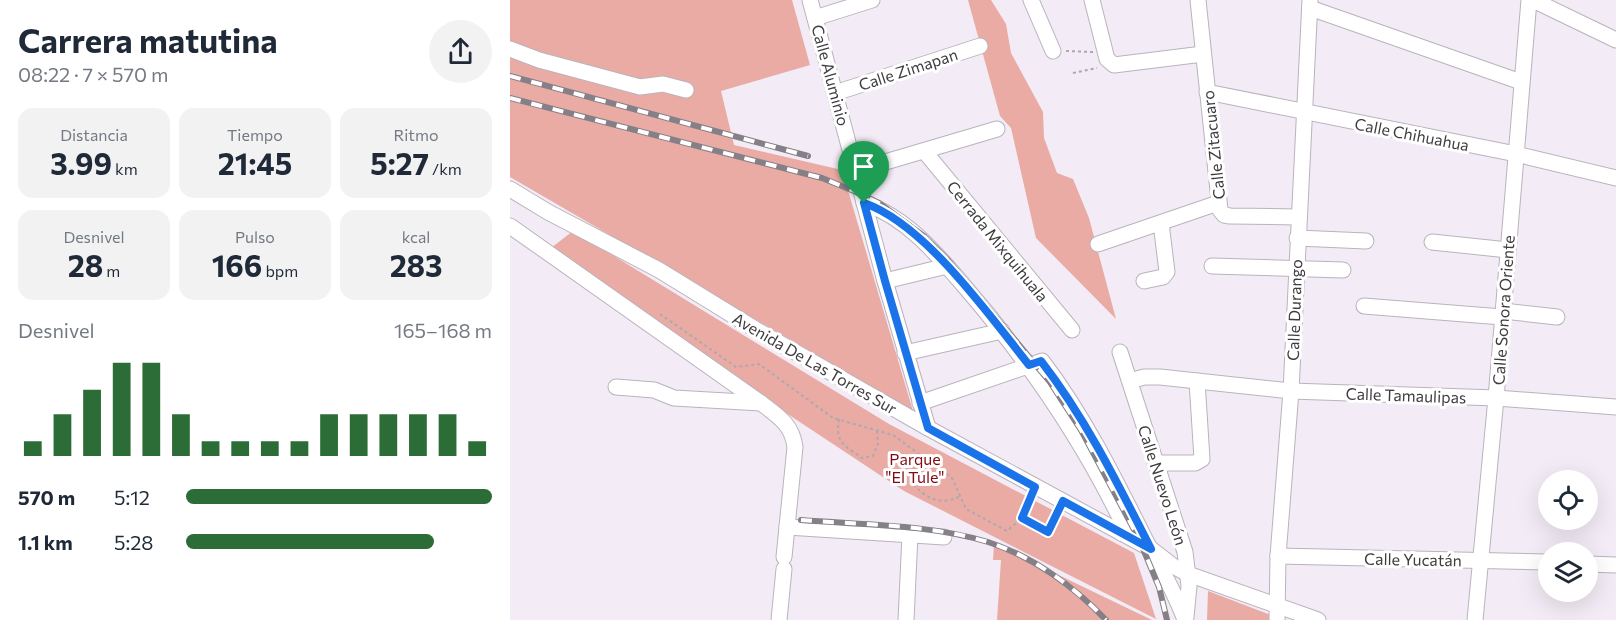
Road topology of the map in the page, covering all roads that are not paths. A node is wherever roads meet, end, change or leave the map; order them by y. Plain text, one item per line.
1 (810, 0) edge
2 (872, 0) edge
3 (1031, 0) edge
4 (1092, 0) edge
5 (1198, 0) edge
6 (1531, 0) edge
7 (1310, 4) edge
8 (815, 18) junction
9 (1616, 40) edge
10 (980, 46) dead end
11 (510, 49) edge
12 (1053, 51) road end
13 (1203, 54) junction
14 (1521, 82) junction
15 (686, 90) dead end
16 (1207, 92) junction
17 (835, 93) junction
18 (1304, 112) junction
19 (997, 129) dead end
20 (924, 152) junction
21 (1516, 154) junction
22 (855, 171) junction
23 (1616, 178) edge
24 (510, 189) edge
25 (864, 203) junction
26 (1218, 203) junction
27 (1299, 217) junction
28 (1161, 223) junction
29 (514, 230) edge
30 (1297, 238) junction
31 (1366, 241) dead end
32 (1432, 242) dead end
33 (1098, 244) dead end
34 (1508, 250) junction
35 (947, 266) junction
36 (1212, 266) dead end
37 (1295, 269) junction
38 (1343, 270) dead end
39 (885, 281) junction
40 (1144, 281) dead end
41 (1364, 306) dead end
42 (1503, 314) junction
43 (1557, 317) dead end
44 (1072, 330) dead end
45 (1002, 331) junction
46 (1120, 352) dead end
47 (905, 353) junction
48 (1035, 363) junction
49 (1130, 381) junction
50 (1197, 381) junction
51 (616, 387) dead end
52 (1291, 390) junction
53 (1496, 398) junction
54 (761, 403) junction
55 (920, 403) junction
56 (1616, 407) edge
57 (928, 428) junction
58 (1155, 463) junction
59 (787, 528) junction
60 (1120, 533) junction
61 (910, 535) junction
62 (944, 537) dead end
63 (1151, 549) junction
64 (1278, 556) junction
65 (1480, 560) junction
66 (1538, 562) edge
67 (1598, 564) edge
68 (1616, 565) edge
69 (1188, 574) junction
70 (1278, 613) edge
71 (779, 620) edge
72 (906, 620) edge
73 (1185, 620) edge
74 (1318, 620) edge
75 (1475, 620) edge

1 - 8 street, Calle Aluminio
2 - 8 street
3 - 12 street
4 - 13 street
5 - 13 street, Calle Zitacuaro
6 - 9 street
6 - 14 street, Calle Sonora Oriente
7 - 14 street
7 - 18 street, Calle Durango
8 - 17 street, Calle Aluminio
10 - 17 street, Calle Zimapan
11 - 15 street
13 - 16 street, Calle Zitacuaro
14 - 21 street, Calle Sonora Oriente
16 - 18 street, Calle Chihuahua
16 - 26 street, Calle Zitacuaro
17 - 22 street, Calle Aluminio
18 - 21 street, Calle Chihuahua
18 - 27 street, Calle Durango
19 - 20 street
20 - 22 street
20 - 44 street, Cerrada Mixquihuala
21 - 23 street, Calle Chihuahua
21 - 34 street, Calle Sonora Oriente
22 - 25 street, Calle Aluminio
24 - 57 street, Avenida De Las Torres Sur
25 - 35 street
25 - 39 street, Calle Aluminio
26 - 27 street, Calle Zitacuaro
26 - 28 street
27 - 30 street, Calle Durango
28 - 33 street
28 - 40 street
29 - 54 street
30 - 31 street
30 - 37 street, Calle Durango
32 - 34 street
34 - 42 street, Calle Sonora Oriente
35 - 39 street
35 - 45 street
36 - 37 street
37 - 38 street
37 - 52 street, Calle Durango
39 - 47 street, Calle Aluminio
41 - 42 street
42 - 43 street
42 - 53 street, Calle Sonora Oriente
45 - 47 street
45 - 48 street
46 - 49 street, Calle Nuevo León
47 - 55 street, Calle Aluminio
48 - 55 street
48 - 60 street
48 - 63 street
49 - 50 street, Calle Tamaulipas
49 - 58 street, Calle Nuevo León
50 - 52 street, Calle Tamaulipas
50 - 58 street
51 - 54 street
52 - 53 street, Calle Tamaulipas
52 - 64 street, Calle Durango
53 - 56 street, Calle Tamaulipas
53 - 65 street, Calle Sonora Oriente
54 - 59 street
55 - 57 street, Calle Aluminio
57 - 60 street, Avenida De Las Torres Sur
58 - 69 street, Calle Nuevo León
59 - 61 street
59 - 71 street
60 - 63 street, Avenida De Las Torres Sur
61 - 62 street
61 - 72 street
63 - 69 street, Avenida De Las Torres Sur
63 - 73 street
64 - 65 street, Calle Yucatán
64 - 70 street, Calle Durango
65 - 66 street, Calle Yucatán
65 - 75 street, Calle Sonora Oriente
67 - 68 street
69 - 70 street, Avenida De Las Torres Sur
69 - 73 street, Calle Nuevo León
70 - 74 street, Avenida De Las Torres Sur

